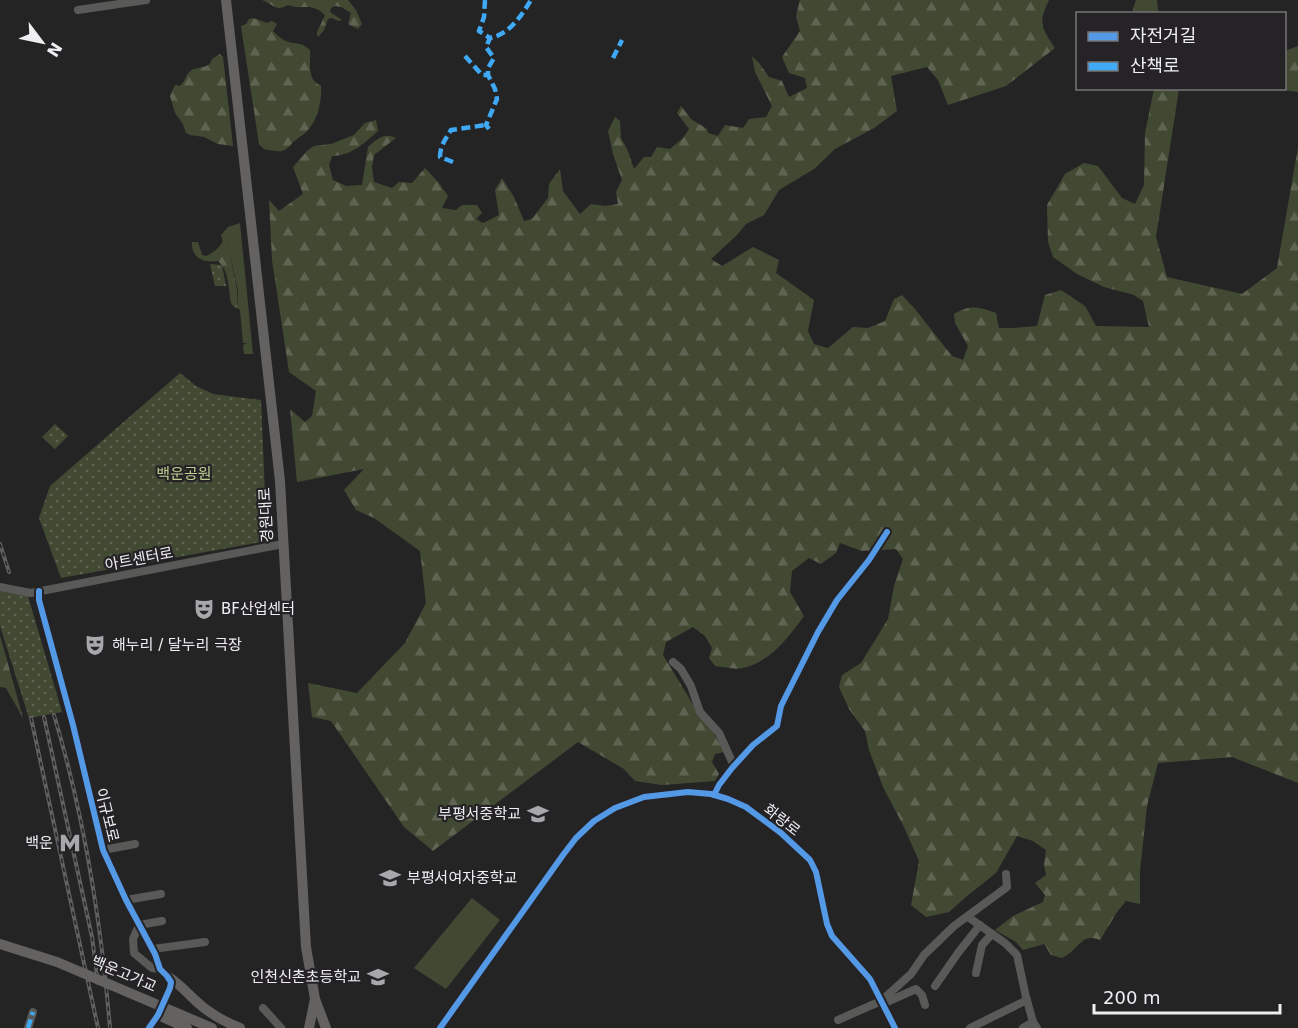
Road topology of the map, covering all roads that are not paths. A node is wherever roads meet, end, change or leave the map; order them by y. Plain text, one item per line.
1 (146, 0) edge
2 (226, 0) edge
3 (78, 10) dead end
4 (887, 532) dead end
5 (283, 544) junction
6 (0, 587) edge
7 (39, 591) junction
8 (673, 662) dead end
9 (734, 766) junction
10 (714, 795) junction
11 (135, 844) dead end
12 (103, 850) junction
13 (1006, 874) dead end
14 (161, 894) dead end
15 (126, 900) junction
16 (968, 917) junction
17 (162, 921) dead end
18 (139, 925) junction
19 (980, 925) junction
20 (992, 934) junction
21 (205, 942) dead end
22 (0, 944) edge
23 (153, 949) junction
24 (164, 973) junction
25 (976, 973) dead end
26 (935, 986) dead end
27 (315, 999) junction
28 (1027, 1000) junction
29 (881, 1001) junction
30 (925, 1005) dead end
31 (263, 1008) dead end
32 (33, 1012) dead end
33 (158, 1015) junction
34 (838, 1020) dead end
35 (1035, 1025) edge
36 (28, 1028) edge
37 (149, 1028) edge
38 (187, 1028) edge
39 (212, 1028) edge
40 (240, 1028) edge
41 (281, 1028) edge
42 (311, 1028) edge
43 (326, 1028) edge
44 (440, 1028) edge
45 (895, 1028) edge
46 (970, 1028) edge
47 (1023, 1028) edge

1 - 3 street
2 - 5 main road, 경원대로
4 - 9 street
5 - 7 street, 아트센터로
5 - 27 main road, 경원대로
6 - 7 street, 아트센터로, bridge
7 - 12 street, 이규보로
8 - 9 street
9 - 10 street
10 - 29 street, 화랑로
10 - 44 street, 화랑로
11 - 12 street
12 - 15 street, 이규보로
13 - 16 street
14 - 15 street
15 - 18 street, 이규보로
16 - 19 street
16 - 29 street
17 - 18 street
18 - 23 street, 이규보로
18 - 24 street
19 - 20 street
19 - 26 street
20 - 25 street
20 - 28 street
21 - 23 street
22 - 39 main road, 백운고가교, bridge
23 - 24 street, 이규보로
24 - 33 street, 이규보로
24 - 40 main road
27 - 42 main road
27 - 43 main road, 경원대로
28 - 35 street
28 - 46 street
29 - 30 street
29 - 34 street
29 - 45 street, 화랑로
31 - 41 street
32 - 36 street
33 - 37 street, 이규보로
33 - 38 main road
35 - 47 street

